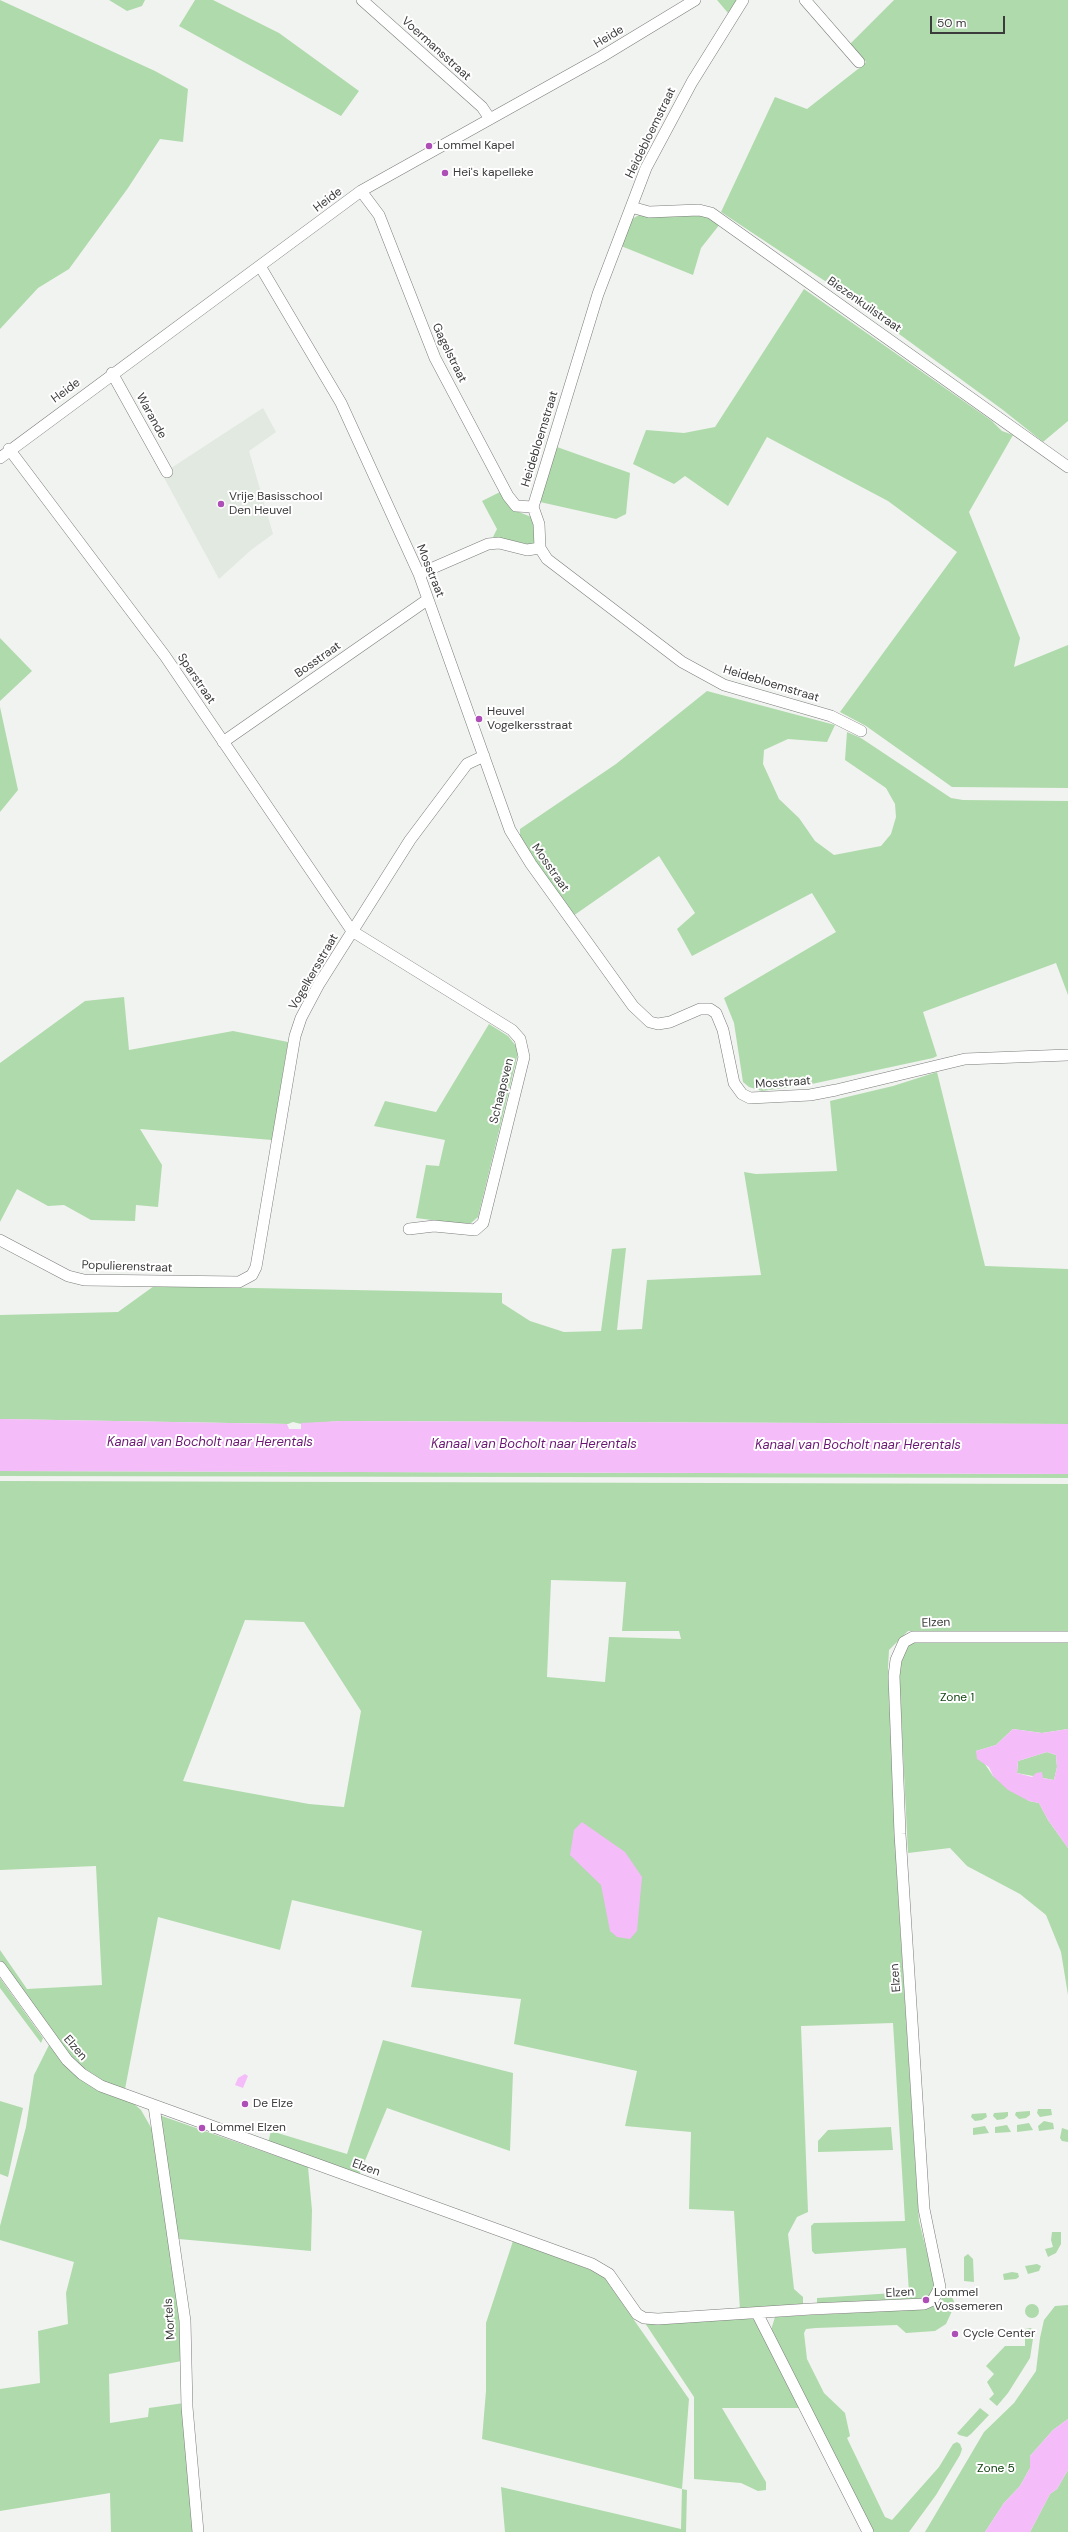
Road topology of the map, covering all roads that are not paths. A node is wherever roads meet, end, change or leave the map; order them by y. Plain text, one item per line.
1 (362, 0) edge
2 (695, 0) edge
3 (743, 0) edge
4 (805, 0) edge
5 (859, 62) dead end
6 (490, 120) junction
7 (361, 191) junction
8 (631, 207) junction
9 (260, 266) junction
10 (112, 373) junction
11 (9, 449) junction
12 (0, 458) edge
13 (1068, 466) edge
14 (167, 472) dead end
15 (533, 507) junction
16 (540, 548) junction
17 (419, 574) junction
18 (427, 600) junction
19 (861, 731) dead end
20 (223, 742) junction
21 (484, 756) junction
22 (352, 931) junction
23 (1068, 1055) edge
24 (409, 1229) dead end
25 (0, 1240) edge
26 (239, 1282) joint
27 (1068, 1637) edge
28 (0, 1967) edge
29 (154, 2106) junction
30 (757, 2312) junction
31 (198, 2532) edge
32 (868, 2532) edge

1 - 6 street, Voermansstraat
2 - 6 street, Heide
3 - 8 street, Heidebloemstraat
4 - 5 street
6 - 7 street, Heide
7 - 9 street, Heide
7 - 15 street, Gagelstraat
8 - 13 street, Biezenkuilstraat
8 - 15 street, Heidebloemstraat
9 - 10 street, Heide
9 - 17 street, Mosstraat
10 - 11 street, Heide
10 - 14 street, Warande
11 - 12 street, Heide
11 - 20 street, Sparstraat
15 - 16 street
16 - 17 street
16 - 19 street, Heidebloemstraat
17 - 18 street, Mosstraat
18 - 20 street, Bosstraat
18 - 21 street, Mosstraat
20 - 22 street, Sparstraat
21 - 22 street, Vogelkersstraat
21 - 23 street, Mosstraat
22 - 24 street, Schaapsven
22 - 26 street, Vogelkersstraat
25 - 26 street, Populierenstraat
27 - 30 street, Elzen
28 - 29 street, Elzen
29 - 30 street, Elzen
29 - 31 street, Mortels
30 - 32 street

